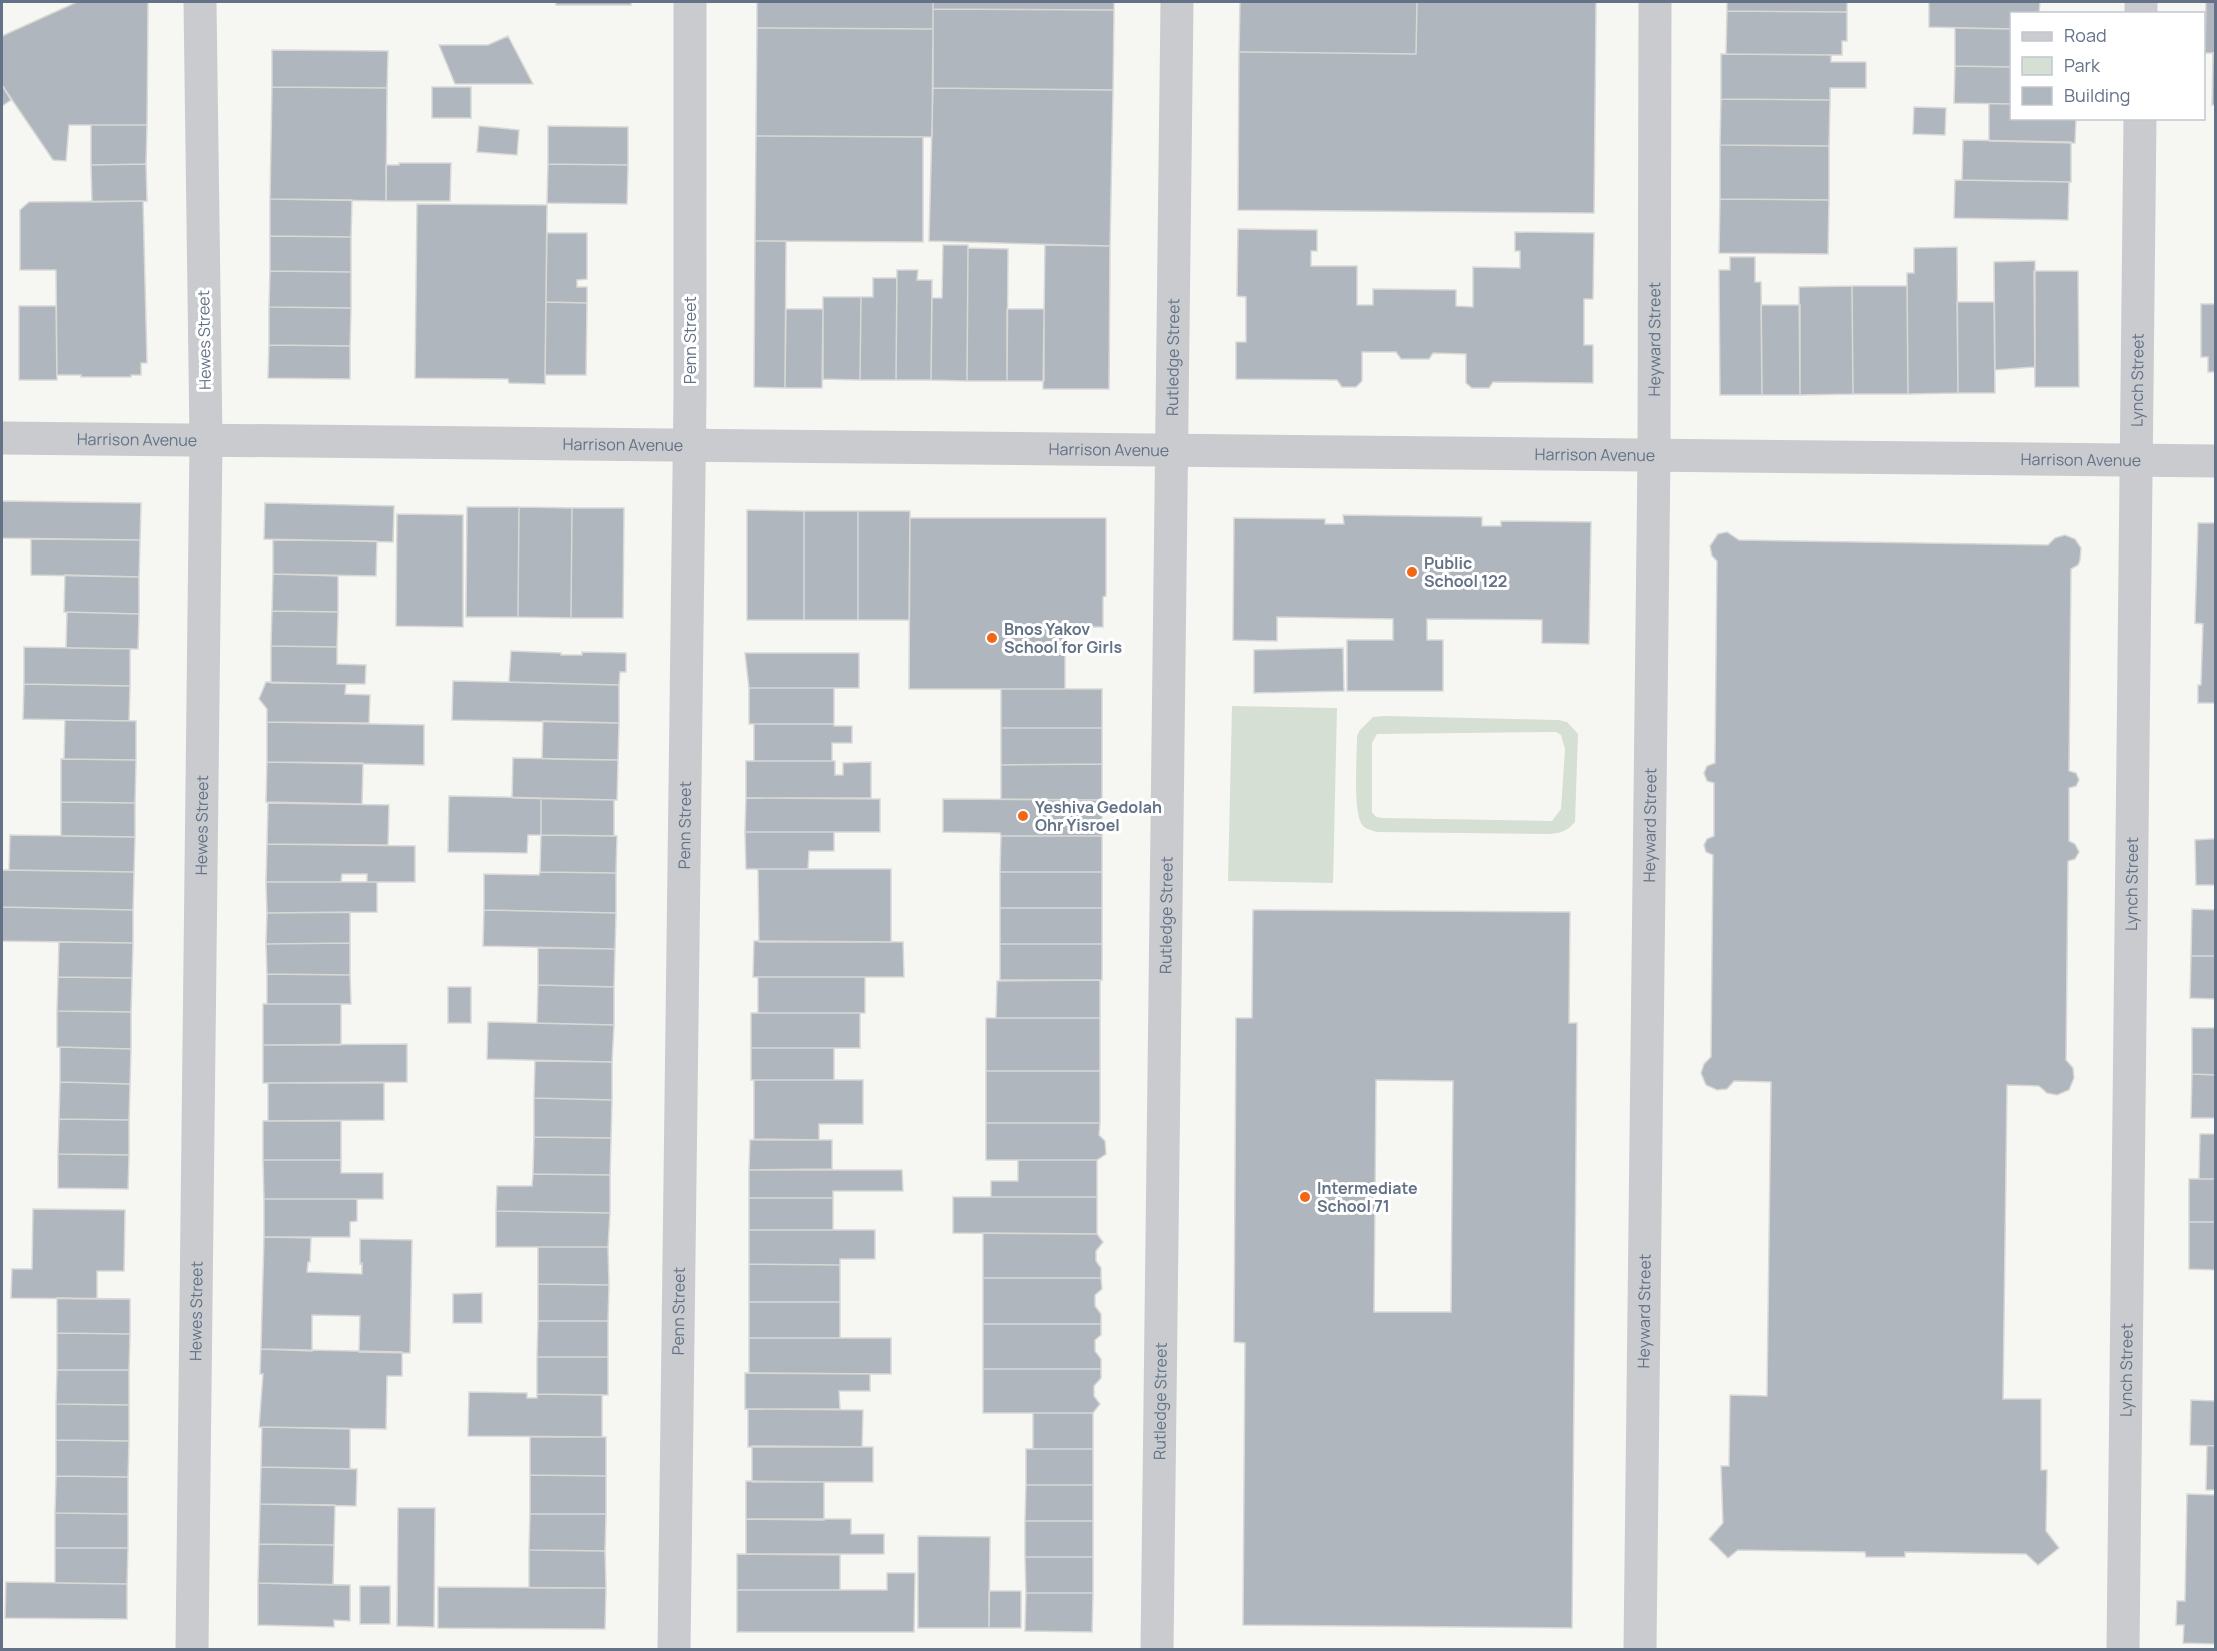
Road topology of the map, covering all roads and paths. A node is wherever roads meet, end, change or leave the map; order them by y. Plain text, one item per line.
1 (200, 2) edge
2 (690, 2) edge
3 (1177, 2) edge
4 (1655, 2) edge
5 (2140, 120) edge
6 (2, 438) edge
7 (206, 440) junction
8 (689, 446) junction
9 (1170, 449) junction
10 (1654, 454) junction
11 (2136, 460) junction
12 (2216, 461) edge
13 (192, 1650) edge
14 (674, 1650) edge
15 (1157, 1650) edge
16 (1640, 1650) edge
17 (2123, 1650) edge

1 - 7 street, Hewes Street
2 - 8 street, Penn Street
3 - 9 street, Rutledge Street
4 - 10 street, Heyward Street
5 - 11 street, Lynch Street
6 - 7 street, Harrison Avenue
7 - 8 street, Harrison Avenue
7 - 13 street, Hewes Street
8 - 9 street, Harrison Avenue
8 - 14 street, Penn Street
9 - 10 street, Harrison Avenue
9 - 15 street, Rutledge Street
10 - 11 street, Harrison Avenue
10 - 16 street, Heyward Street
11 - 12 street, Harrison Avenue
11 - 17 street, Lynch Street

